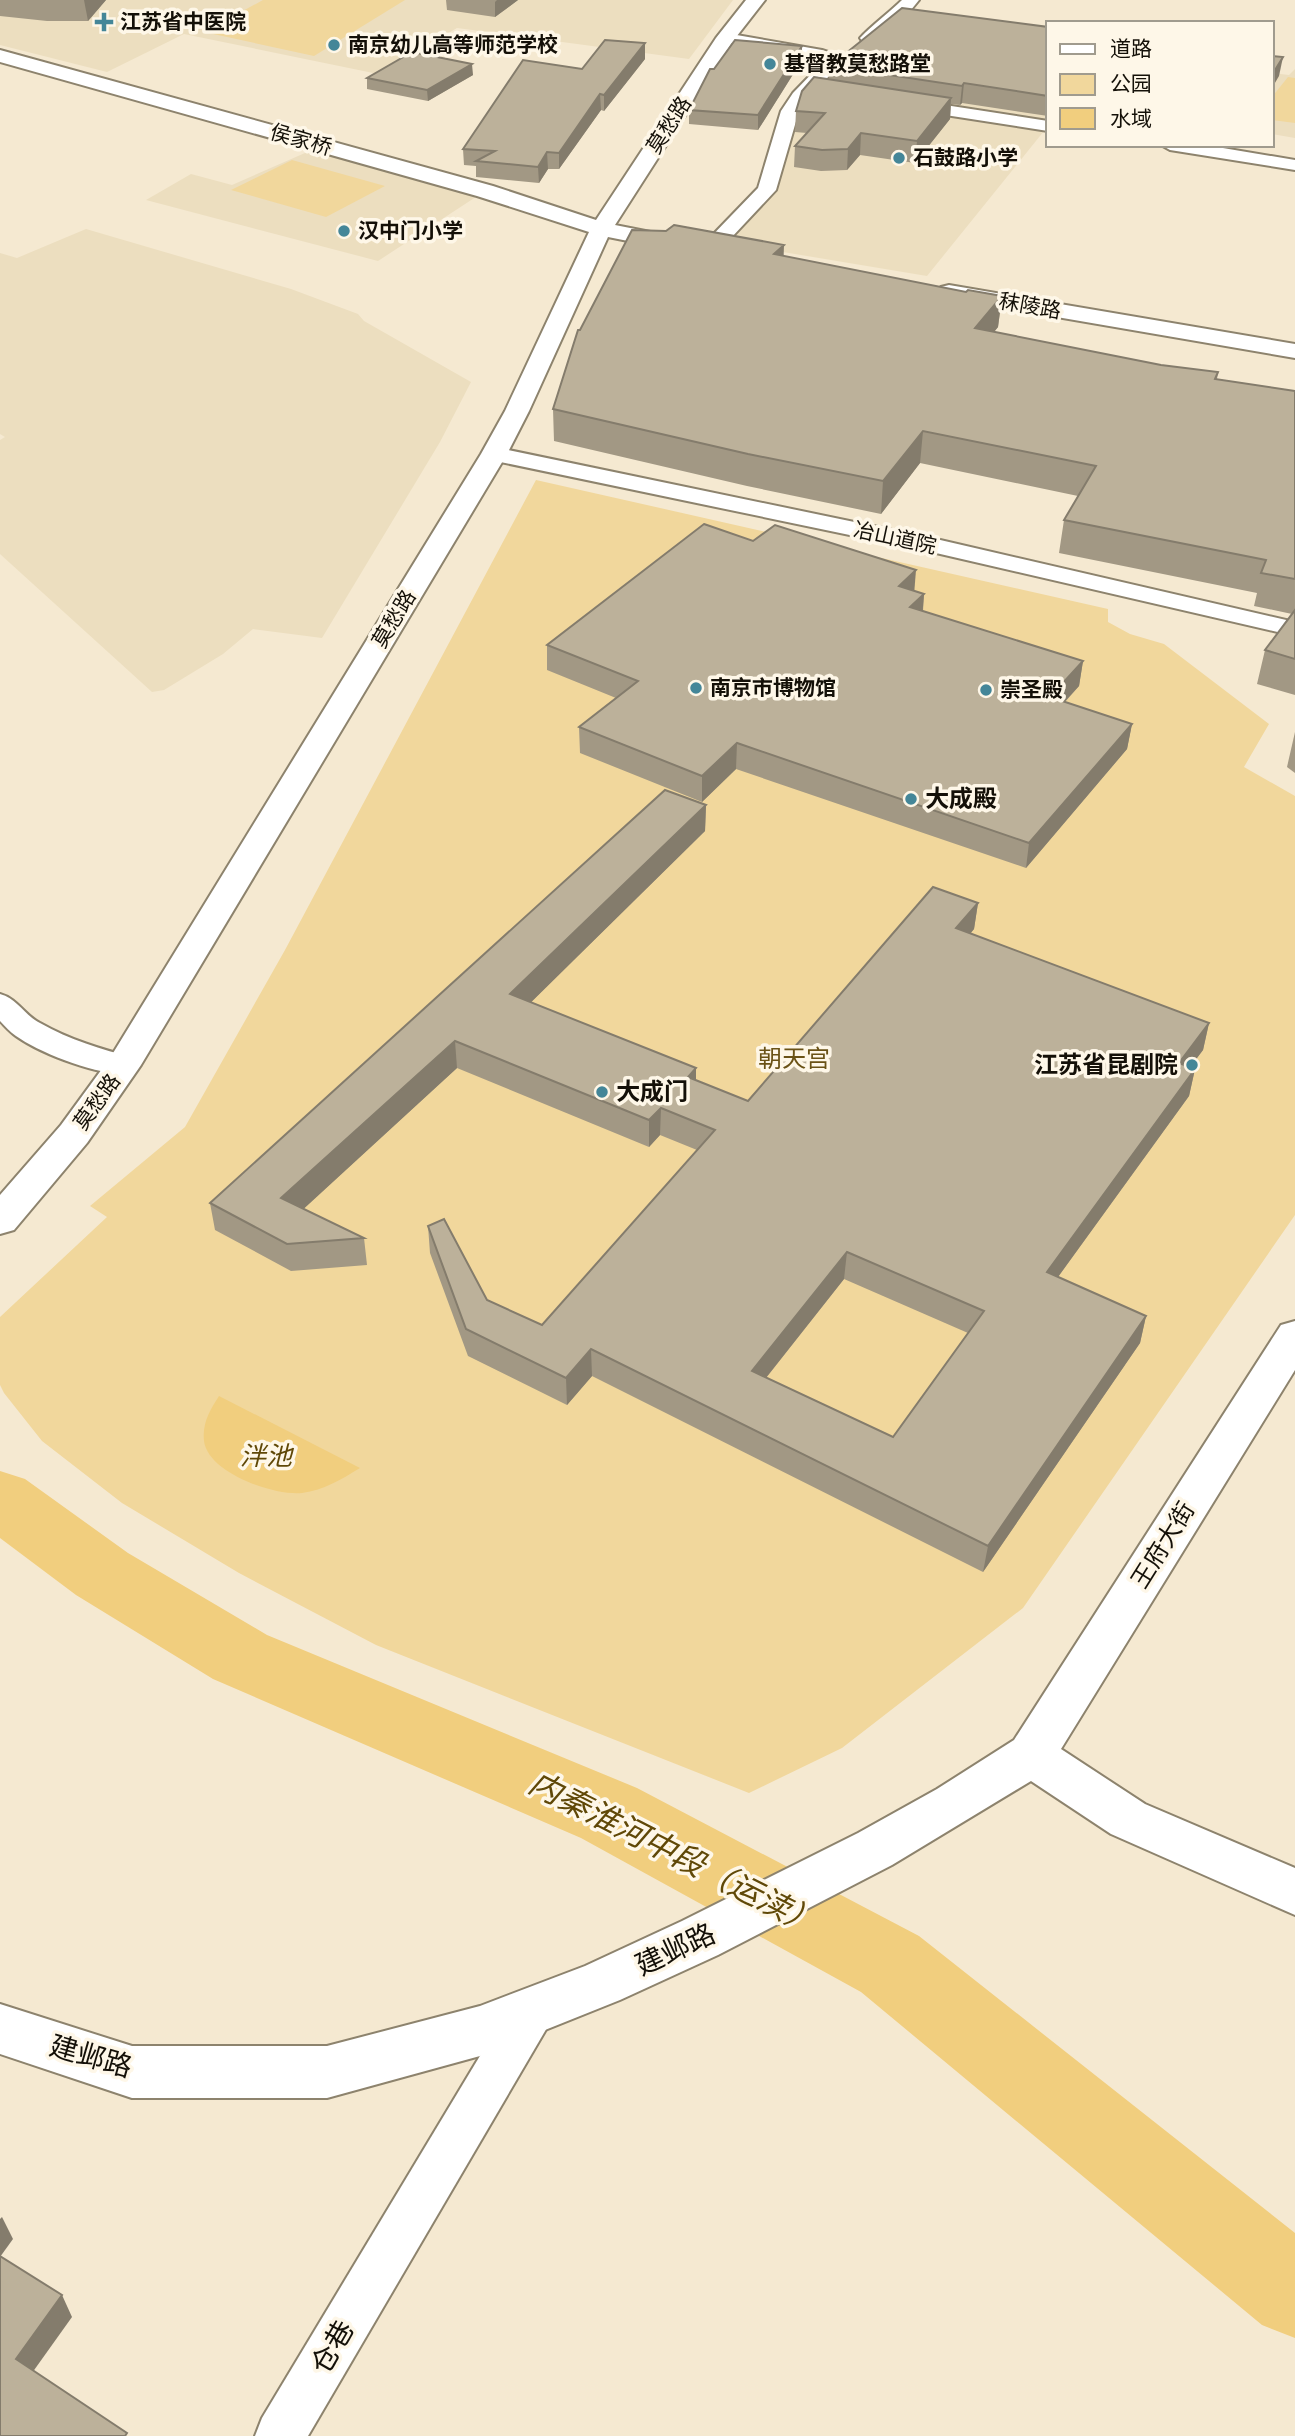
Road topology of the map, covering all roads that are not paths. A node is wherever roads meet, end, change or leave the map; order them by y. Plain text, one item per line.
1 (756, 0) edge
2 (911, 0) edge
3 (725, 38) junction
4 (0, 55) edge
5 (842, 57) junction
6 (807, 89) junction
7 (834, 93) edge
8 (887, 101) edge
9 (1046, 126) edge
10 (1182, 147) edge
11 (1295, 165) edge
12 (601, 229) junction
13 (709, 250) junction
14 (736, 255) edge
15 (928, 289) edge
16 (1295, 351) edge
17 (494, 453) junction
18 (1295, 629) edge
19 (0, 1004) edge
20 (123, 1065) junction
21 (0, 1220) edge
22 (1295, 1336) edge
23 (1031, 1755) junction
24 (1295, 1892) edge
25 (532, 2011) junction
26 (0, 2029) edge
27 (280, 2436) edge

1 - 3 main road, 莫愁路
2 - 5 street
3 - 5 street
3 - 12 main road, 莫愁路
4 - 12 main road, 侯家桥
5 - 6 street
6 - 7 street
6 - 13 street
8 - 9 street
10 - 11 street
12 - 13 main road
12 - 17 main road, 莫愁路
13 - 14 main road
15 - 16 main road, 秣陵路
17 - 18 street, 冶山道院
17 - 20 main road, 莫愁路
19 - 20 street
20 - 21 main road, 莫愁路
22 - 23 main road, 王府大街
23 - 24 main road
23 - 25 main road, 建邺路
25 - 26 main road, 建邺路
25 - 27 street, 仓巷

